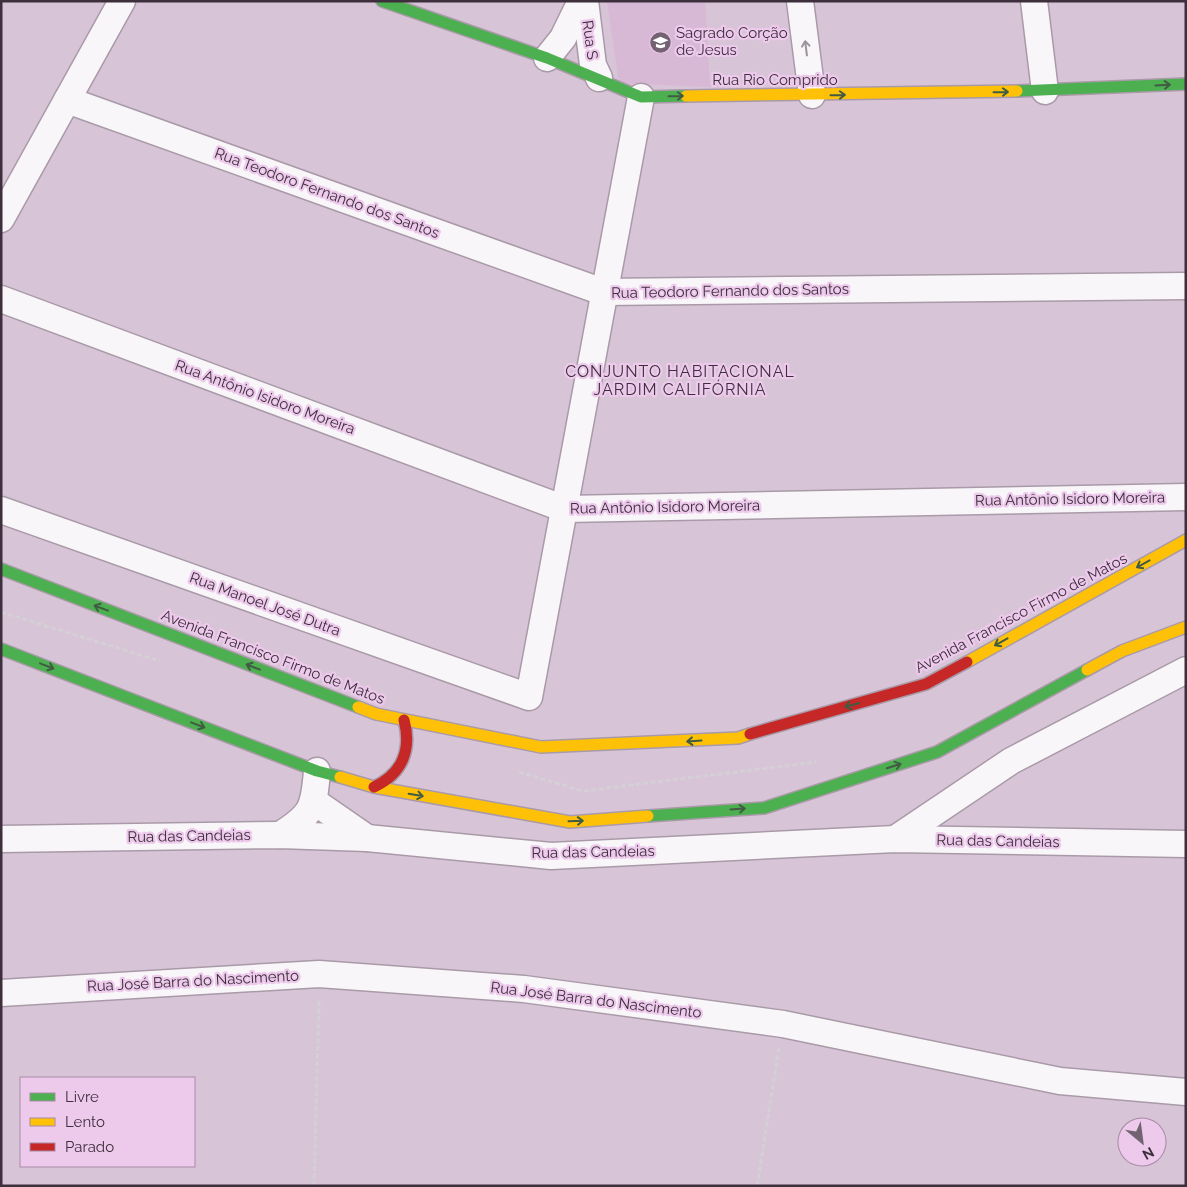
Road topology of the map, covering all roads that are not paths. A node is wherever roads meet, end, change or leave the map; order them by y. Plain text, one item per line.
1 (122, 1) edge
2 (382, 1) edge
3 (583, 1) edge
4 (800, 1) edge
5 (1034, 1) edge
6 (547, 58) junction
7 (599, 78) junction
8 (1186, 84) edge
9 (1045, 91) junction
10 (812, 95) junction
11 (642, 96) junction
12 (67, 100) junction
13 (1, 219) edge
14 (1186, 286) edge
15 (603, 292) junction
16 (1, 299) edge
17 (1186, 497) edge
18 (565, 509) junction
19 (1, 510) edge
20 (1186, 540) edge
21 (1, 569) edge
22 (1186, 627) edge
23 (1, 649) edge
24 (1186, 670) edge
25 (404, 720) junction
26 (317, 772) junction
27 (374, 787) junction
28 (315, 802) junction
29 (280, 835) junction
30 (367, 838) junction
31 (1, 839) edge
32 (895, 839) junction
33 (1186, 844) edge
34 (1, 993) edge
35 (1186, 1092) edge

1 - 12 street
2 - 6 street, Rua Rio Comprido
3 - 6 street, Rua S
3 - 7 street, Rua S
10 -> 4 street
5 - 9 street
6 - 7 street, Rua Rio Comprido
7 - 11 street, Rua Rio Comprido
9 -> 8 street, Rua Rio Comprido
10 -> 9 street, Rua Rio Comprido
11 -> 10 street, Rua Rio Comprido
11 - 15 street
12 - 13 street
12 - 15 street, Rua Teodoro Fernando dos Santos
14 - 15 street, Rua Teodoro Fernando dos Santos
15 - 18 street
16 - 18 street, Rua Antônio Isidoro Moreira
17 - 18 street, Rua Antônio Isidoro Moreira
18 - 19 street, Rua Manoel José Dutra
20 -> 25 street, Avenida Francisco Firmo de Matos
25 -> 21 street, Avenida Francisco Firmo de Matos
27 -> 22 street
23 -> 26 street
24 - 32 street
25 - 27 street
26 - 27 street
26 - 28 street
28 - 29 street
28 - 30 street
29 - 30 street, Rua das Candeias
29 - 31 street, Rua das Candeias
30 - 32 street, Rua das Candeias
32 - 33 street, Rua das Candeias
34 - 35 street, Rua José Barra do Nascimento

